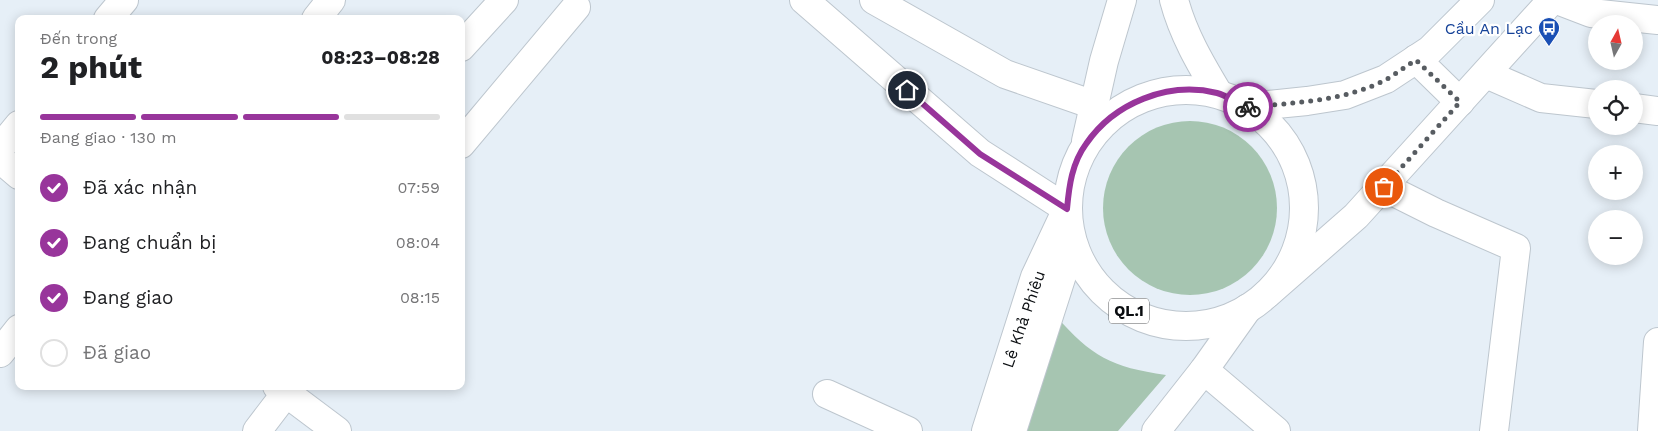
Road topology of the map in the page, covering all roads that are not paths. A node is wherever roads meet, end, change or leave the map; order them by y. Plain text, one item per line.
1 (124, 0) edge
2 (331, 0) edge
3 (504, 0) edge
4 (804, 0) edge
5 (874, 0) edge
6 (1122, 0) edge
7 (1174, 0) edge
8 (1480, 0) edge
9 (1552, 0) edge
10 (1557, 0) edge
11 (576, 7) dead end
12 (111, 15) edge
13 (319, 15) edge
14 (1658, 20) edge
15 (465, 43) edge
16 (1416, 60) junction
17 (1486, 74) junction
18 (1218, 93) junction
19 (1460, 102) junction
20 (1588, 103) edge
21 (1094, 106) junction
22 (1248, 107) junction
23 (1643, 109) edge
24 (1658, 110) edge
25 (15, 130) edge
26 (465, 139) edge
27 (1085, 144) junction
28 (0, 148) edge
29 (0, 159) edge
30 (15, 172) edge
31 (1384, 187) junction
32 (1067, 209) junction
33 (1072, 244) junction
34 (1258, 301) junction
35 (15, 334) edge
36 (1658, 342) edge
37 (0, 353) edge
38 (1204, 370) junction
39 (282, 390) edge
40 (827, 394) dead end
41 (257, 431) edge
42 (337, 431) edge
43 (908, 431) edge
44 (986, 431) edge
45 (1012, 431) edge
46 (1156, 431) edge
47 (1276, 431) edge
48 (1494, 431) edge
49 (1652, 431) edge

1 - 12 main road
2 - 13 main road
3 - 15 main road
4 - 32 main road
5 - 21 main road
6 - 21 main road, QL.1
7 - 18 main road
8 - 16 main road
9 - 17 main road
10 - 14 main road
11 - 26 main road
16 - 19 main road
16 - 22 main road
17 - 19 main road
17 - 20 main road
18 - 22 main road, QL.1
18 - 27 main road, QL.1
19 - 31 main road
21 - 27 main road, QL.1
22 - 34 main road, QL.1
23 - 24 main road
25 - 28 main road
27 - 32 main road, QL.1
29 - 30 main road
31 - 34 main road
31 - 48 main road
32 - 33 main road, QL.1
32 - 44 main road, Lê Khả Phiêu / QL.1
33 - 34 main road, QL.1
33 - 45 main road, Lê Khả Phiêu / QL.1
34 - 38 main road, QL.1
35 - 37 main road
36 - 49 main road
38 - 46 main road, QL.1
38 - 47 main road
39 - 41 main road
39 - 42 main road
40 - 43 main road

